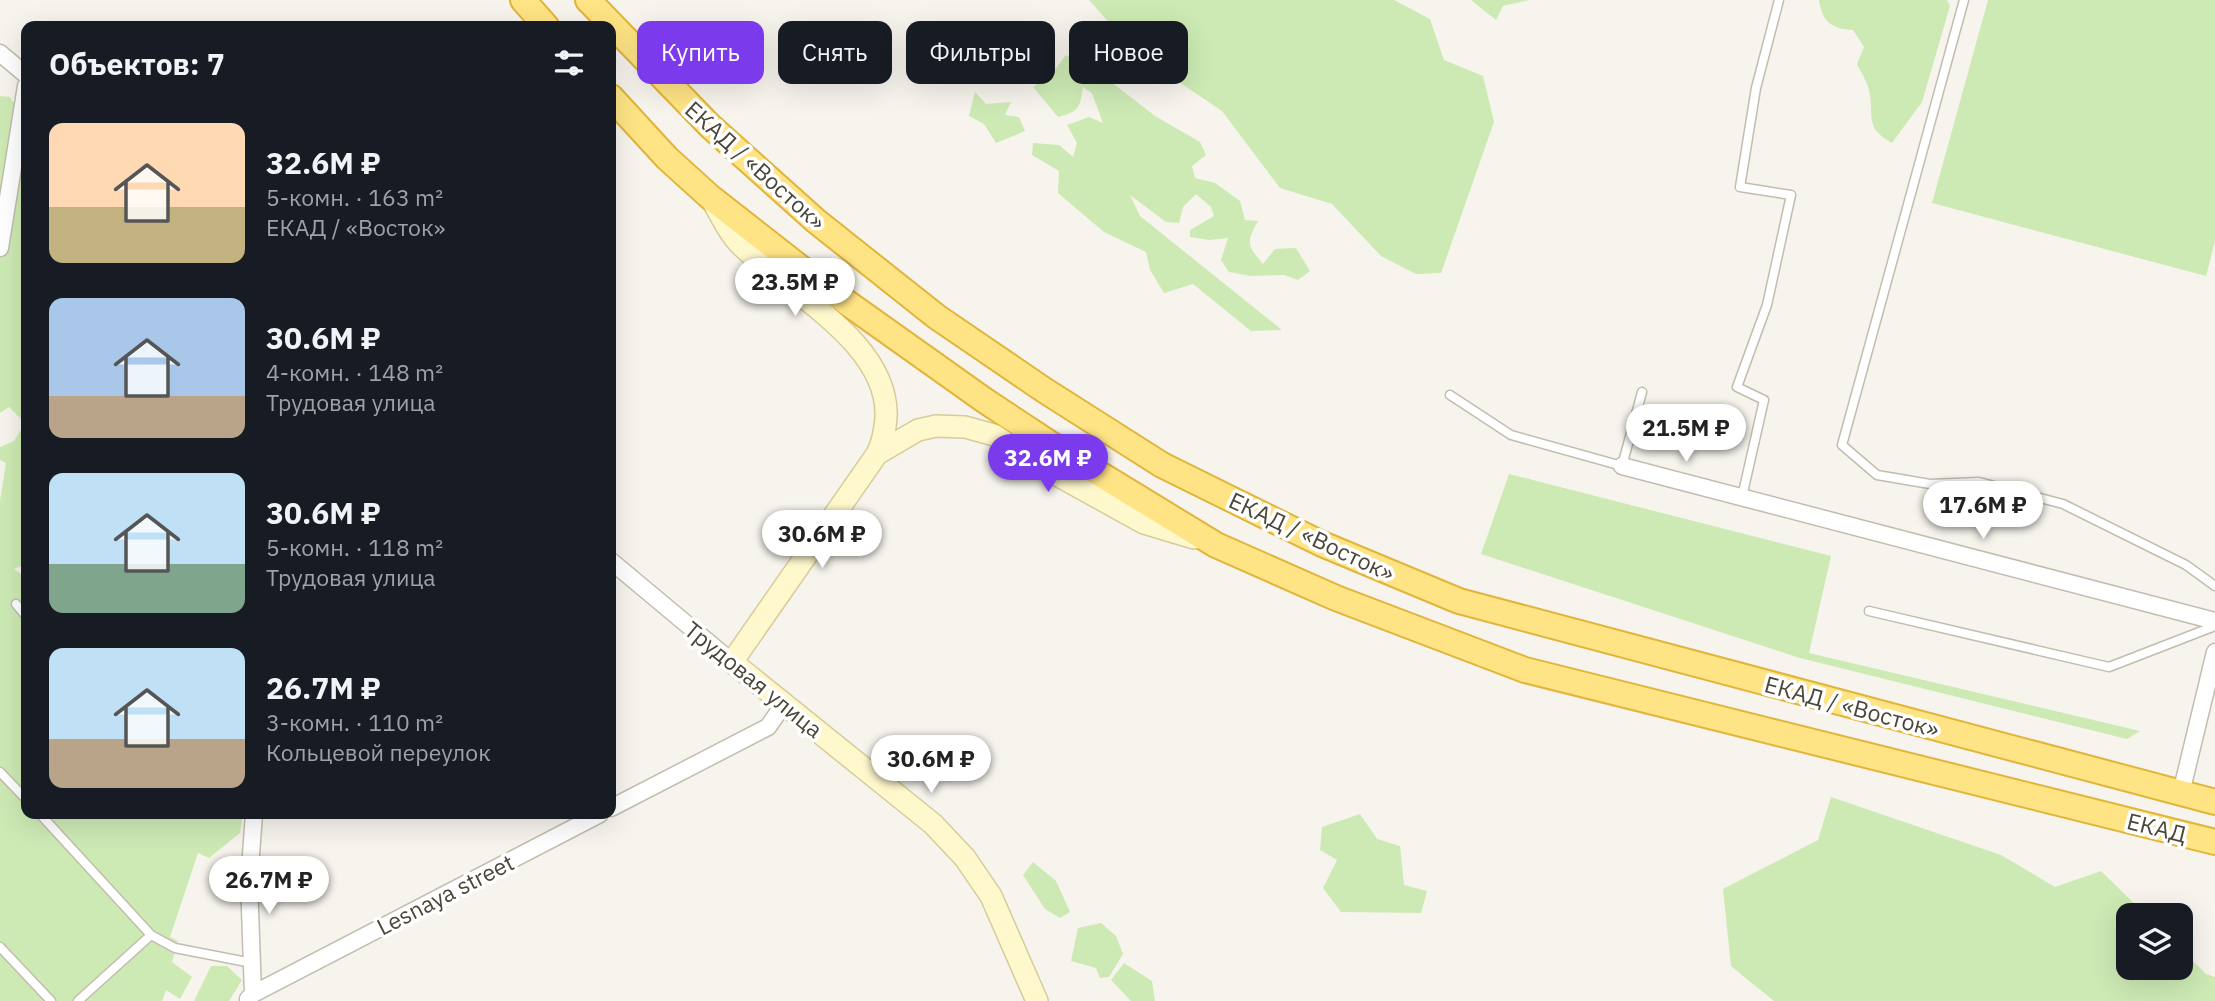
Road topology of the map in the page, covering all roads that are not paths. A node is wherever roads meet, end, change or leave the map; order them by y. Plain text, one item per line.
1 (523, 0) edge
2 (588, 0) edge
3 (1779, 0) edge
4 (1964, 0) edge
5 (542, 21) edge
6 (608, 21) edge
7 (616, 29) edge
8 (0, 53) edge
9 (21, 71) edge
10 (616, 102) edge
11 (21, 117) edge
12 (710, 197) junction
13 (0, 246) edge
14 (1642, 392) dead end
15 (1450, 395) dead end
16 (877, 454) junction
17 (1622, 466) junction
18 (1742, 497) junction
19 (1216, 545) junction
20 (616, 565) edge
21 (2215, 586) edge
22 (16, 604) dead end
23 (21, 610) edge
24 (1869, 611) dead end
25 (2215, 623) edge
26 (2215, 653) edge
27 (732, 662) junction
28 (784, 704) junction
29 (0, 772) edge
30 (2181, 793) junction
31 (21, 794) edge
32 (2215, 802) edge
33 (616, 805) edge
34 (2099, 812) joint
35 (45, 819) edge
36 (254, 819) edge
37 (590, 819) edge
38 (2215, 842) edge
39 (150, 935) junction
40 (0, 947) edge
41 (252, 963) junction
42 (250, 997) edge
43 (51, 1001) edge
44 (78, 1001) edge
45 (1037, 1001) edge

1 - 5 highway
2 - 6 highway, ЕКАД / «Восток»
3 - 18 lane
4 - 21 lane
7 - 30 highway, ЕКАД / «Восток»
8 - 9 street
10 - 12 highway, ЕКАД / «Восток»
11 - 13 street
12 - 16 main road
12 - 19 highway, ЕКАД / «Восток»
14 - 17 lane
15 - 17 lane
16 - 19 main road
16 - 27 main road
17 - 18 street
18 - 25 street
19 - 34 highway, ЕКАД / «Восток»
20 - 27 street, Трудовая улица
22 - 23 lane
24 - 25 lane
26 - 30 street
27 - 28 main road, Трудовая улица
28 - 33 street
28 - 45 main road, Трудовая улица
29 - 31 lane
30 - 32 highway, ЕКАД
34 - 38 highway, ЕКАД
35 - 39 lane
36 - 41 street
37 - 42 street, Lesnaya street
39 - 41 lane
39 - 44 lane
40 - 43 lane
41 - 42 street

